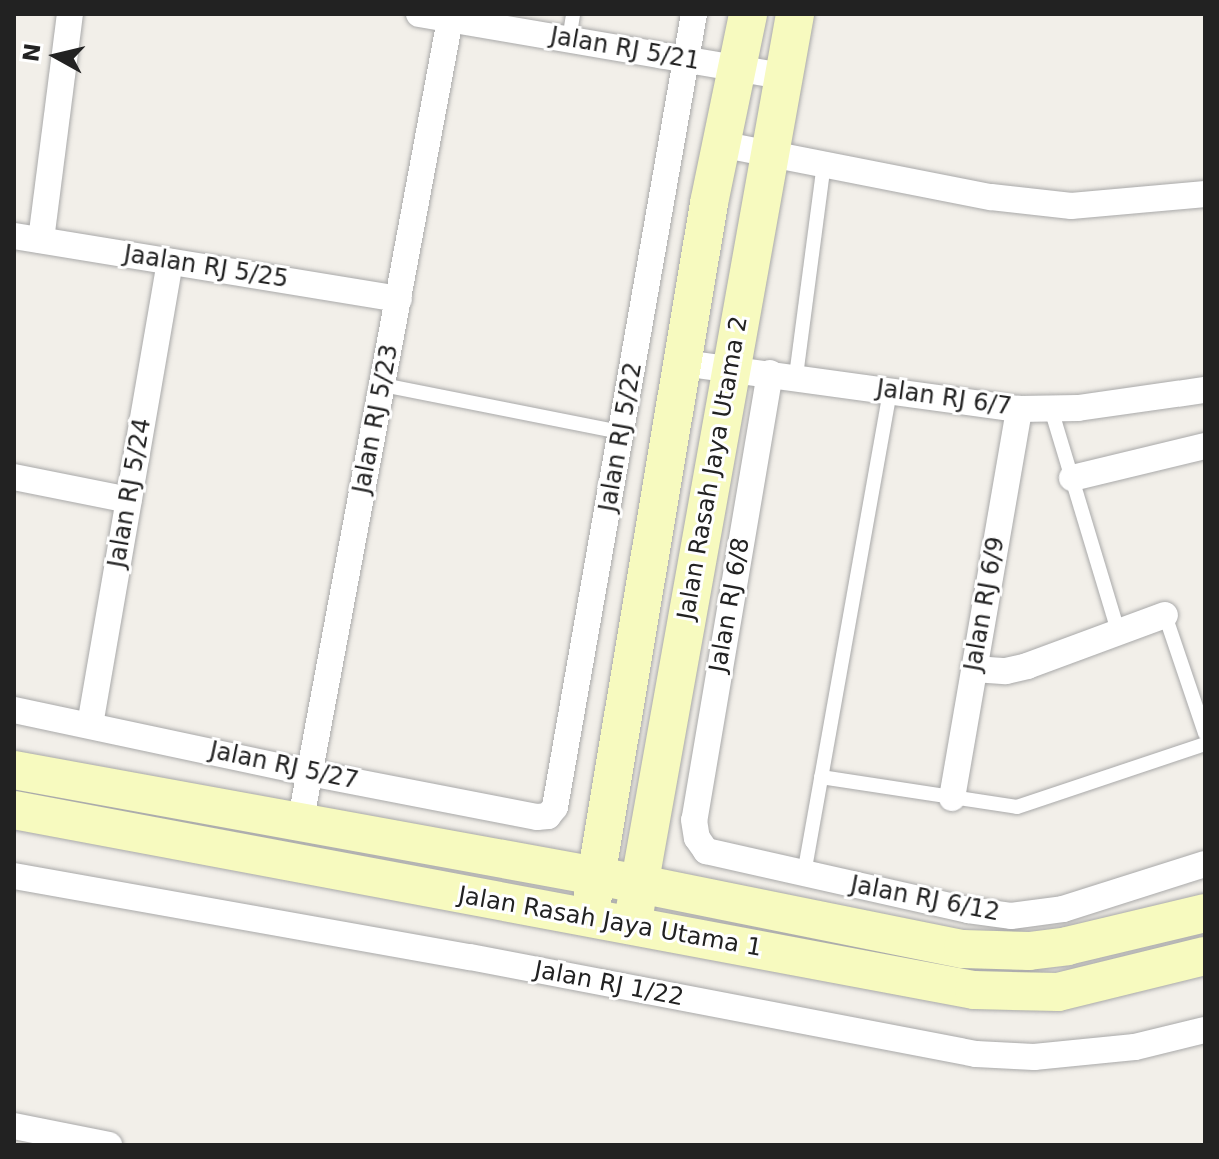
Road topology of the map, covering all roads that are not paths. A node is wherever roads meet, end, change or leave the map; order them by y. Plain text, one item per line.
1 (70, 14) edge
2 (419, 14) edge
3 (694, 14) edge
4 (748, 14) edge
5 (795, 14) edge
6 (451, 17) edge
7 (571, 27) edge
8 (687, 61) junction
9 (736, 68) junction
10 (783, 76) junction
11 (720, 144) junction
12 (769, 155) junction
13 (824, 164) junction
14 (1205, 194) edge
15 (14, 236) edge
16 (41, 240) junction
17 (170, 262) junction
18 (399, 299) junction
19 (683, 363) junction
20 (730, 367) junction
21 (770, 373) junction
22 (796, 376) junction
23 (383, 385) junction
24 (890, 390) junction
25 (1205, 390) edge
26 (1019, 409) junction
27 (1051, 409) junction
28 (621, 432) junction
29 (1205, 446) edge
30 (14, 477) edge
31 (1072, 478) junction
32 (129, 500) junction
33 (1165, 615) joint
34 (1118, 631) junction
35 (974, 669) junction
36 (14, 710) edge
37 (90, 725) junction
38 (1205, 733) edge
39 (1205, 744) edge
40 (14, 770) edge
41 (310, 773) junction
42 (821, 777) junction
43 (952, 798) junction
44 (14, 810) edge
45 (552, 812) joint
46 (300, 824) junction
47 (697, 838) joint
48 (1205, 864) edge
49 (804, 874) junction
50 (14, 876) edge
51 (597, 876) junction
52 (640, 884) junction
53 (1205, 913) edge
54 (588, 919) junction
55 (633, 923) junction
56 (1205, 956) edge
57 (1205, 1030) edge
58 (14, 1126) edge
59 (109, 1145) edge

1 - 16 street
2 - 6 street, Jalan RJ 5/21
3 - 8 street, Jalan RJ 5/22
4 - 9 main road, Jalan Rasah Jaya Utama 2
5 - 10 main road, Jalan Rasah Jaya Utama 2
6 - 7 street, Jalan RJ 5/21
6 - 18 street, Jalan RJ 5/23
7 - 8 street, Jalan RJ 5/21
8 - 9 street, Jalan RJ 5/21
8 - 28 street, Jalan RJ 5/22
9 - 10 street, Jalan RJ 5/21
9 - 11 main road, Jalan Rasah Jaya Utama 2
10 - 12 main road, Jalan Rasah Jaya Utama 2
11 - 12 street
11 - 19 main road, Jalan Rasah Jaya Utama 2
12 - 13 street
12 - 20 main road, Jalan Rasah Jaya Utama 2
13 - 14 street
13 - 22 lane
15 - 16 street, Jaalan RJ 5/25
16 - 17 street, Jaalan RJ 5/25
17 - 18 street, Jaalan RJ 5/25
17 - 32 street, Jalan RJ 5/24
18 - 23 street, Jalan RJ 5/23
19 - 20 street, Jalan RJ 6/7
19 - 51 main road, Jalan Rasah Jaya Utama 2
20 - 21 street, Jalan RJ 6/7
20 - 52 main road, Jalan Rasah Jaya Utama 2
21 - 22 street, Jalan RJ 6/7
21 - 47 street, Jalan RJ 6/8
22 - 24 street, Jalan RJ 6/7
23 - 28 lane
23 - 41 street, Jalan RJ 5/23
24 - 26 street, Jalan RJ 6/7
24 - 42 lane
25 - 27 street, Jalan RJ 6/7
26 - 27 street, Jalan RJ 6/7
26 - 35 street, Jalan RJ 6/9
27 - 31 lane
28 - 45 street, Jalan RJ 5/22
29 - 31 street
30 - 32 street
31 - 34 lane
32 - 37 street, Jalan RJ 5/24
33 - 34 street
33 - 38 lane
34 - 35 street
35 - 43 street, Jalan RJ 6/9
36 - 37 street, Jalan RJ 5/27
37 - 41 street, Jalan RJ 5/27
39 - 43 lane
40 - 46 main road, Jalan Rasah Jaya Utama 1
41 - 45 street, Jalan RJ 5/27
41 - 46 street, Jalan RJ 5/23
42 - 43 lane
42 - 49 lane
44 - 54 main road, Jalan Rasah Jaya Utama 1
46 - 51 main road, Jalan Rasah Jaya Utama 1
47 - 49 street, Jalan RJ 6/12
48 - 49 street, Jalan RJ 6/12
50 - 57 street, Jalan RJ 1/22
51 - 52 main road, Jalan Rasah Jaya Utama 1
51 - 54 main road, Jalan Rasah Jaya Utama 2
52 - 53 main road, Jalan Rasah Jaya Utama 1
52 - 55 main road, Jalan Rasah Jaya Utama 2
54 - 55 main road, Jalan Rasah Jaya Utama 1
55 - 56 main road, Jalan Rasah Jaya Utama 1
58 - 59 street

